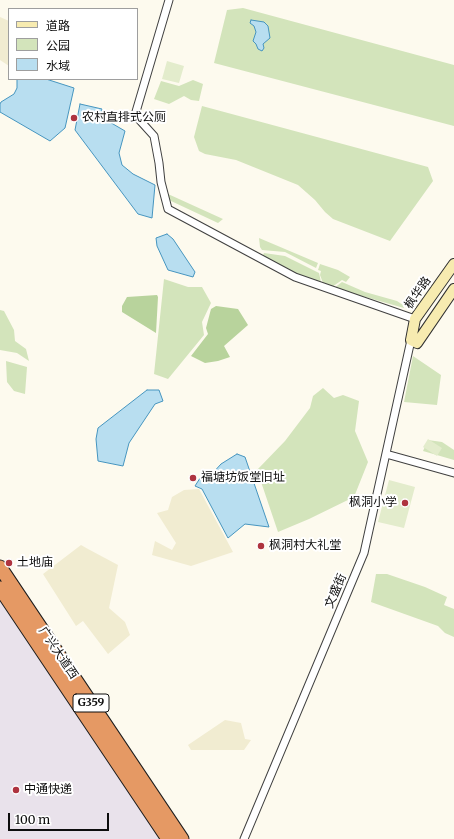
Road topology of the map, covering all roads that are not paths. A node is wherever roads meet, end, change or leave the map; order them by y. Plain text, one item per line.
1 (169, 0) edge
2 (454, 264) edge
3 (454, 289) edge
4 (415, 319) junction
5 (411, 340) junction
6 (386, 454) junction
7 (454, 473) edge
8 (0, 567) edge
9 (0, 588) edge
10 (168, 839) edge
11 (182, 839) edge
12 (244, 839) edge

1 - 4 street
2 - 4 street, 枫华路
3 - 5 street
4 - 5 street, 枫华路
5 - 6 street, 文盛街
6 - 7 street
6 - 12 street, 文盛街
8 - 11 highway, 广兴大道西 / G359
9 - 10 highway, 广兴大道西 / G359

